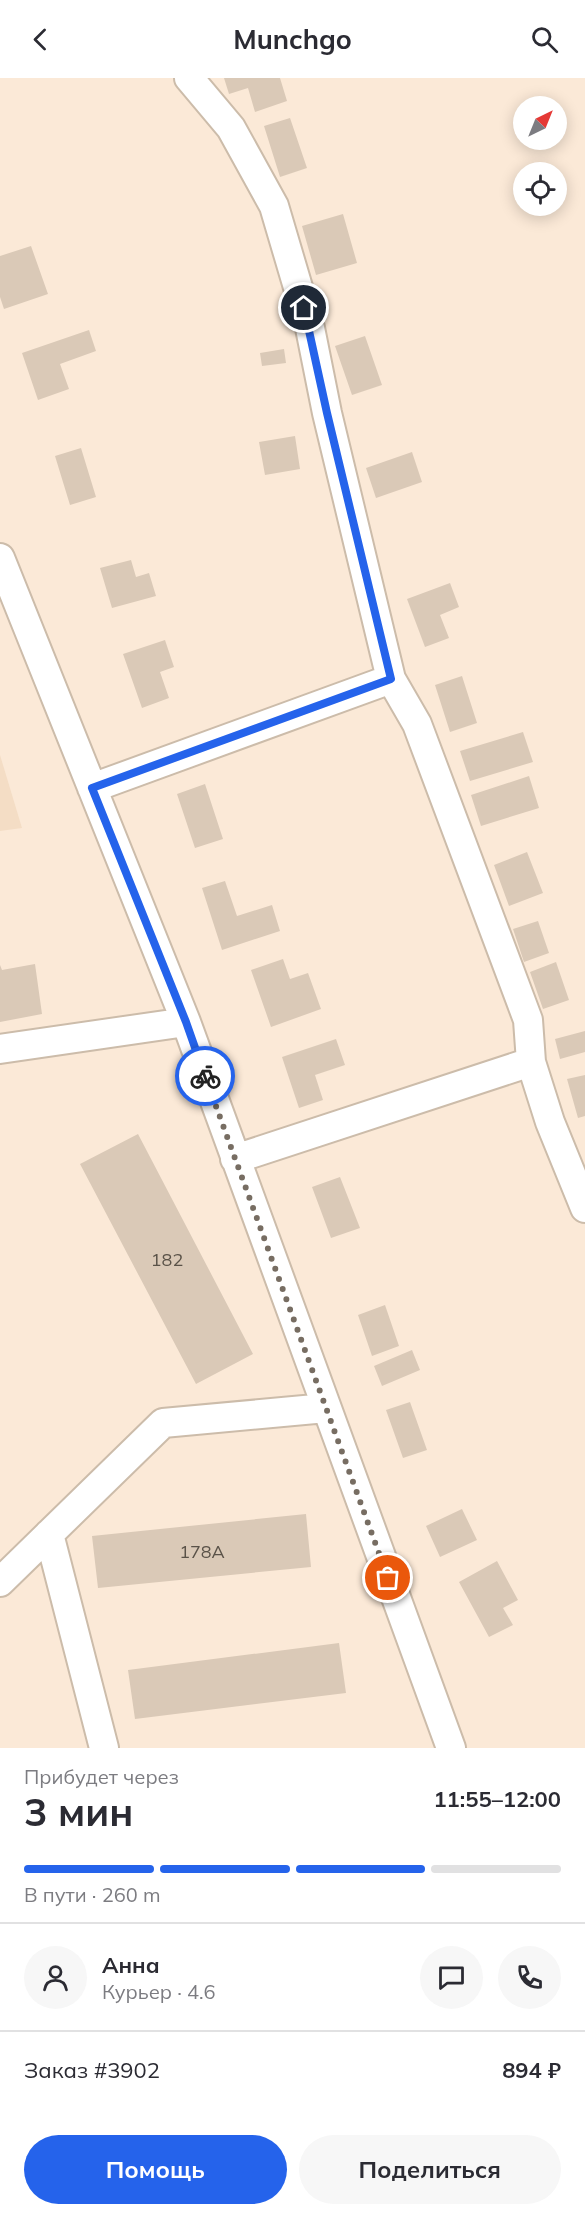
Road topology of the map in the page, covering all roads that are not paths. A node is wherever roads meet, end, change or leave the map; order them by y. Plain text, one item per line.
1 (189, 78) edge
2 (0, 558) edge
3 (391, 679) junction
4 (92, 788) junction
5 (186, 1022) junction
6 (1, 1049) edge
7 (531, 1062) junction
8 (235, 1159) junction
9 (585, 1208) edge
10 (326, 1408) junction
11 (49, 1534) junction
12 (0, 1582) edge
13 (104, 1748) edge
14 (451, 1748) edge

1 - 3 street
2 - 4 street
3 - 4 street
3 - 7 street
4 - 5 street
5 - 6 street
5 - 8 street
7 - 8 street
7 - 9 street
8 - 10 street
10 - 11 street
10 - 14 street
11 - 12 street
11 - 13 street

